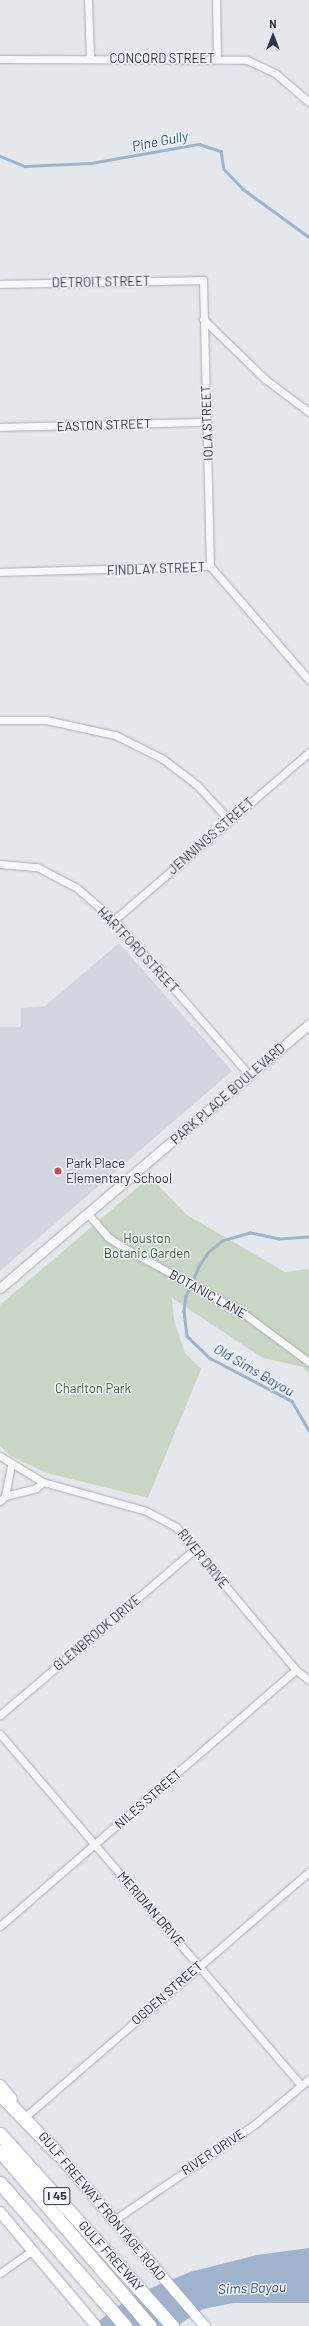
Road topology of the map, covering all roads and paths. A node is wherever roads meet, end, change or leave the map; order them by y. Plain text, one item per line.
1 (88, 0) edge
2 (216, 0) edge
3 (90, 58) junction
4 (217, 58) junction
5 (0, 59) edge
6 (309, 102) edge
7 (203, 280) joint
8 (0, 284) edge
9 (203, 319) junction
10 (309, 412) edge
11 (207, 422) junction
12 (0, 427) edge
13 (210, 566) junction
14 (0, 572) edge
15 (309, 680) edge
16 (0, 720) edge
17 (309, 752) edge
18 (229, 820) junction
19 (0, 864) edge
20 (114, 920) junction
21 (309, 1024) edge
22 (250, 1076) junction
23 (88, 1214) junction
24 (0, 1288) edge
25 (309, 1362) edge
26 (0, 1456) edge
27 (12, 1466) junction
28 (42, 1482) junction
29 (3, 1498) edge
30 (194, 1550) junction
31 (296, 1670) junction
32 (309, 1680) edge
33 (0, 1715) edge
34 (0, 1734) edge
35 (95, 1845) junction
36 (309, 1872) edge
37 (0, 1926) edge
38 (200, 1965) junction
39 (309, 2079) edge
40 (0, 2085) edge
41 (301, 2085) junction
42 (0, 2094) edge
43 (26, 2116) junction
44 (0, 2134) edge
45 (0, 2151) edge
46 (58, 2154) junction
47 (0, 2183) edge
48 (0, 2212) edge
49 (114, 2220) junction
50 (32, 2250) junction
51 (0, 2273) edge
52 (96, 2326) edge
53 (125, 2326) edge
54 (150, 2326) edge
55 (172, 2326) edge
56 (205, 2326) edge

1 - 3 street
2 - 4 street
3 - 4 street, CONCORD STREET
3 - 5 street, CONCORD STREET
4 - 6 street, CONCORD STREET
7 - 8 street, DETROIT STREET
7 - 9 street, IOLA STREET
9 - 10 street
9 - 11 street, IOLA STREET
11 - 12 street, EASTON STREET
11 - 13 street, IOLA STREET
13 - 14 street, FINDLAY STREET
13 - 15 street, FINDLAY STREET
16 - 18 street
17 - 18 street, JENNINGS STREET
18 - 20 street, JENNINGS STREET
19 - 20 street, HARTFORD STREET
20 - 22 street, HARTFORD STREET
21 - 22 street, PARK PLACE BOULEVARD
22 - 23 street, PARK PLACE BOULEVARD
23 - 24 street, PARK PLACE BOULEVARD
23 - 25 street, BOTANIC LANE
26 - 27 street, RIVER DRIVE
27 - 28 street, RIVER DRIVE
27 - 29 street
28 - 29 street
28 - 30 street, RIVER DRIVE
30 - 31 street, RIVER DRIVE
30 - 33 street, GLENBROOK DRIVE
31 - 32 street, RIVER DRIVE
31 - 35 street, NILES STREET
34 - 35 street, MERIDIAN DRIVE
35 - 37 street, NILES STREET
35 - 38 street, MERIDIAN DRIVE
36 - 38 street, OGDEN STREET
38 - 41 street, MERIDIAN DRIVE
38 - 43 street, OGDEN STREET
39 - 41 street, RIVER DRIVE
40 - 43 main road, GULF FREEWAY FRONTAGE ROAD
41 - 49 street, RIVER DRIVE
42 - 46 highway
43 - 46 main road, GULF FREEWAY FRONTAGE ROAD
44 - 55 highway, GULF FREEWAY / I 45
45 - 54 highway, GULF FREEWAY / I 45
46 - 49 main road, GULF FREEWAY FRONTAGE ROAD
47 - 53 highway, I 45
48 - 50 main road
49 - 56 main road, GULF FREEWAY FRONTAGE ROAD
50 - 51 street
50 - 52 main road

